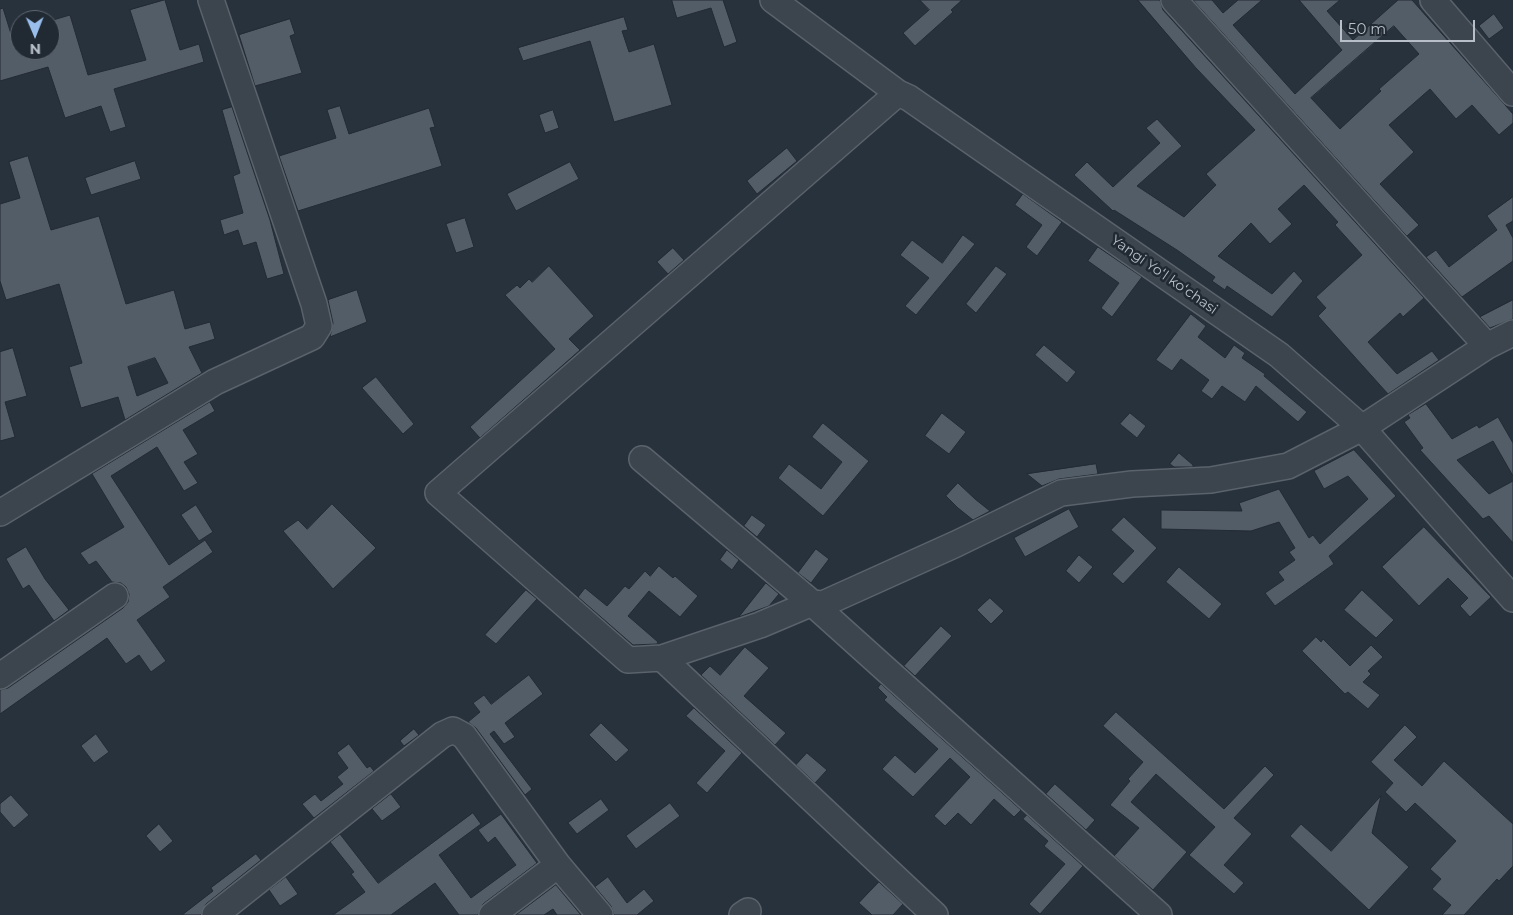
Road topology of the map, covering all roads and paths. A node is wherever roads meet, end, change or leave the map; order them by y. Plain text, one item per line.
1 (211, 0) edge
2 (773, 0) edge
3 (1174, 0) edge
4 (1442, 3) edge
5 (1513, 92) edge
6 (898, 93) junction
7 (1513, 333) edge
8 (1487, 346) junction
9 (1362, 428) junction
10 (642, 459) dead end
11 (0, 514) edge
12 (115, 596) dead end
13 (1513, 599) edge
14 (812, 603) junction
15 (662, 658) junction
16 (0, 676) edge
17 (558, 865) junction
18 (215, 915) edge
19 (492, 915) edge
20 (600, 915) edge
21 (934, 915) edge
22 (1159, 915) edge

1 - 11 street
2 - 6 street, Yangi Yoʻl koʻchasi
3 - 8 street
4 - 5 street
6 - 9 street, Yangi Yoʻl koʻchasi
6 - 15 street
7 - 8 street
8 - 9 street
9 - 13 street, Yangi Yoʻl koʻchasi
9 - 14 street
10 - 14 street
12 - 16 street
14 - 15 street
14 - 22 street
15 - 21 street
17 - 18 street
17 - 19 street
17 - 20 street

